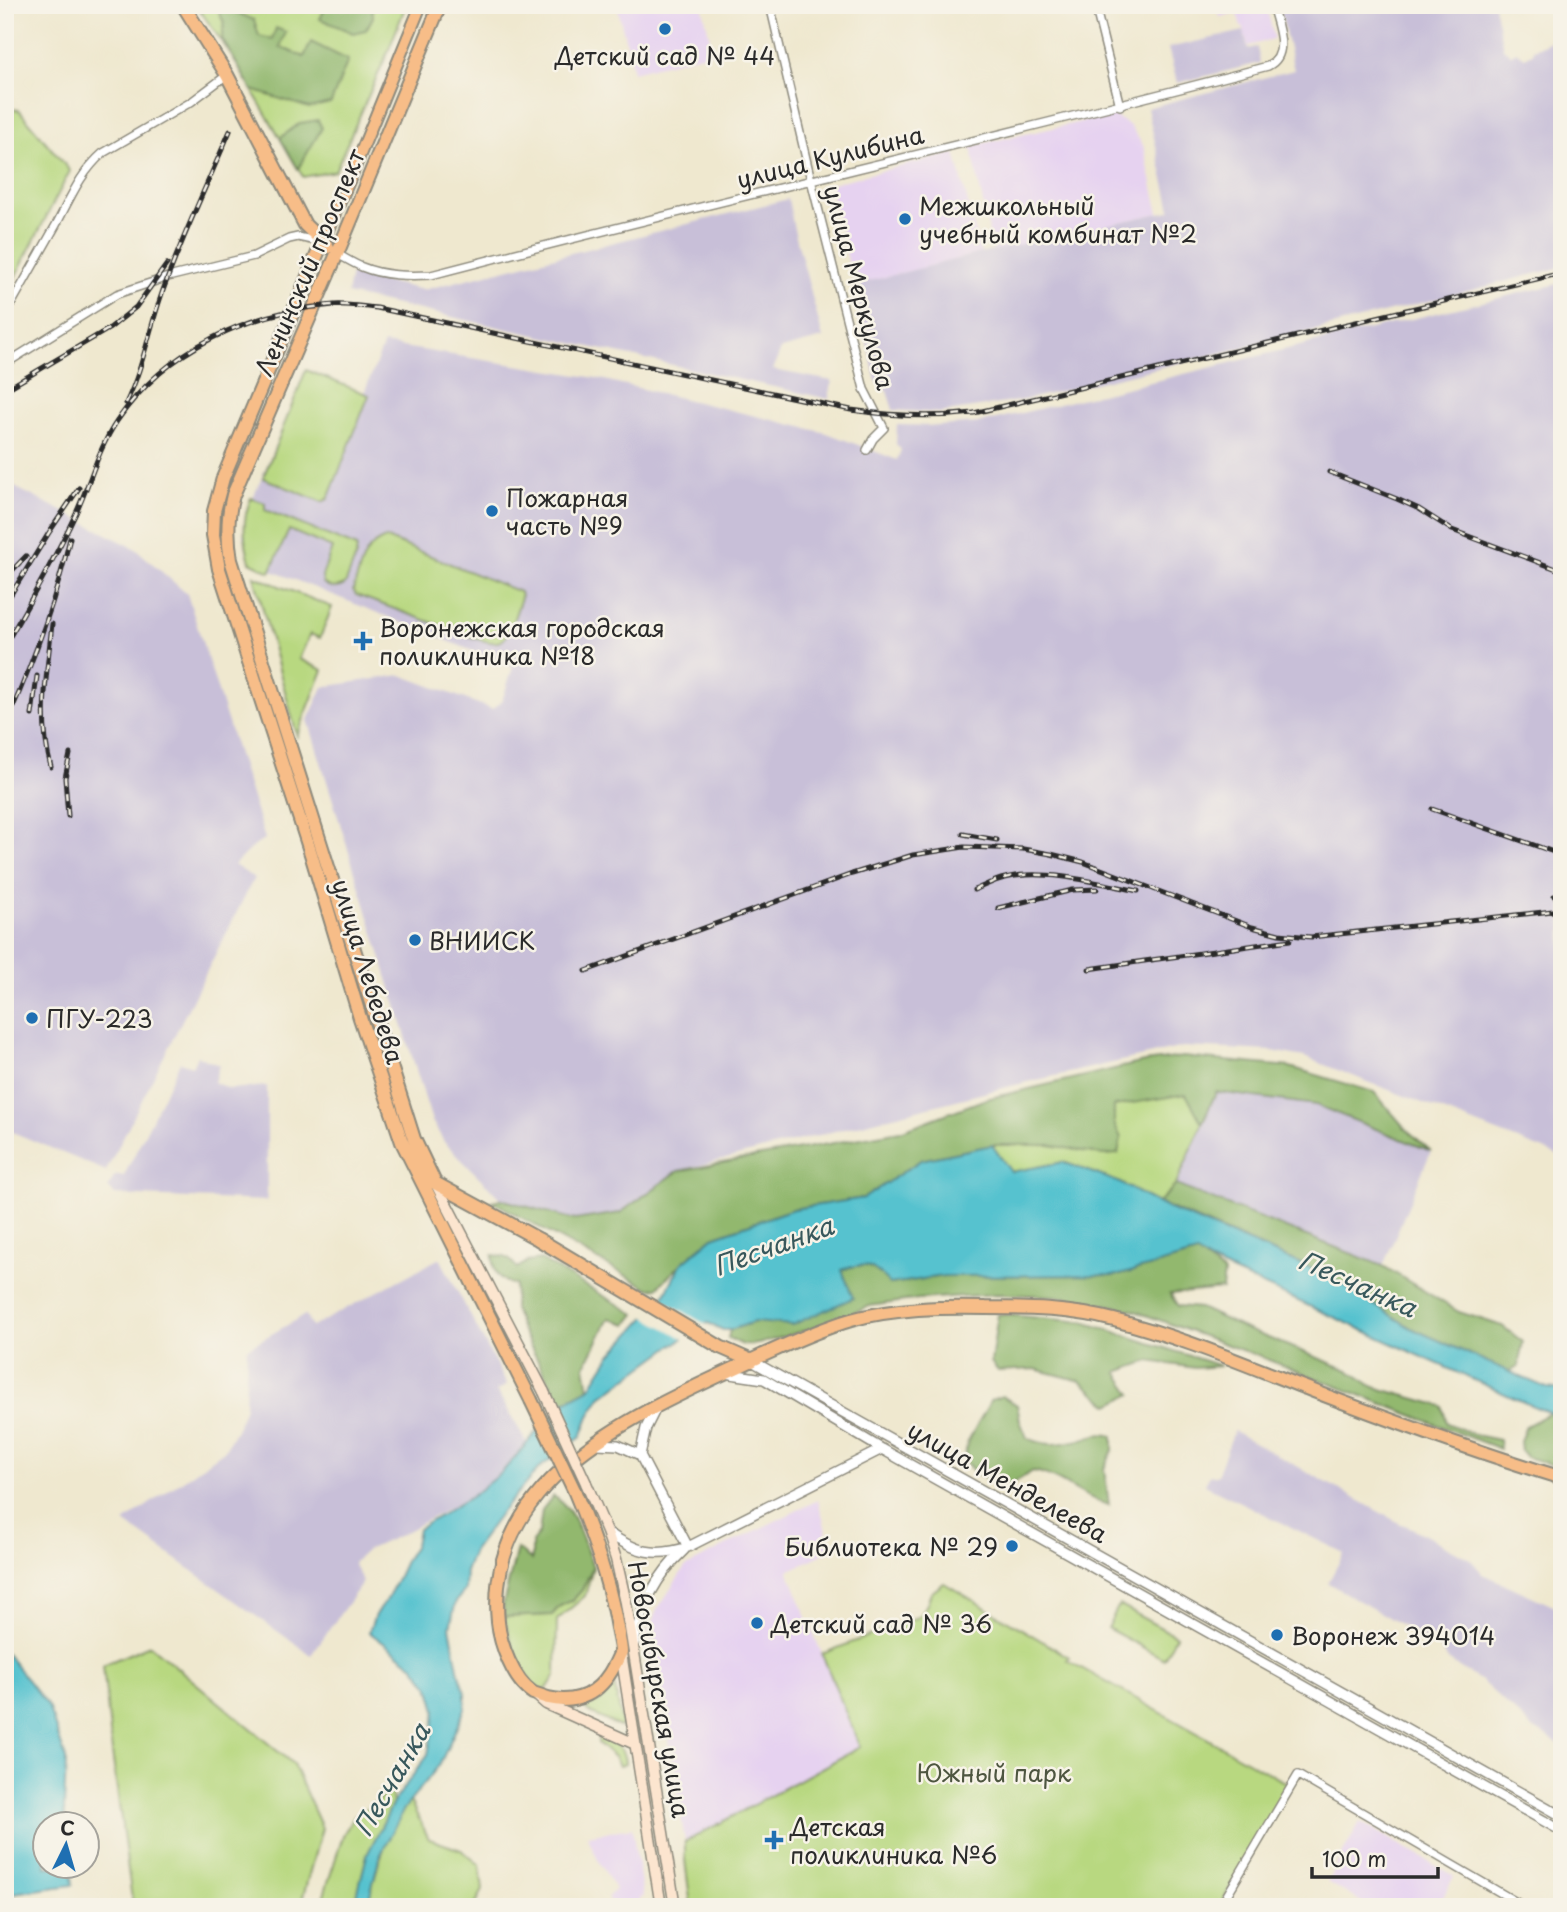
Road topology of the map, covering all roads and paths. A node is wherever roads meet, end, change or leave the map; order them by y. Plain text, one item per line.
1 (421, 5) edge
2 (440, 5) edge
3 (770, 5) edge
4 (1095, 5) edge
5 (1272, 5) edge
6 (183, 6) edge
7 (227, 75) junction
8 (1119, 106) junction
9 (811, 180) junction
10 (322, 243) junction
11 (337, 254) junction
12 (5, 315) edge
13 (5, 364) edge
14 (867, 450) dead end
15 (213, 535) joint
16 (227, 537) joint
17 (435, 1183) junction
18 (747, 1363) junction
19 (724, 1373) junction
20 (764, 1379) junction
21 (544, 1392) joint
22 (659, 1404) junction
23 (590, 1446) junction
24 (882, 1448) junction
25 (640, 1455) junction
26 (1562, 1478) edge
27 (574, 1490) joint
28 (607, 1532) junction
29 (688, 1547) junction
30 (1104, 1559) junction
31 (1098, 1570) junction
32 (634, 1645) junction
33 (621, 1653) junction
34 (534, 1694) junction
35 (635, 1744) junction
36 (1562, 1816) edge
37 (1562, 1831) edge
38 (661, 1907) edge
39 (675, 1907) edge
40 (1220, 1907) edge
41 (1525, 1907) edge

1 - 10 main road, Ленинский проспект
2 - 11 highway, Ленинский проспект
3 - 9 street, улица Меркулова
4 - 8 street
5 - 8 street, улица Кулибина
6 - 7 highway
7 - 10 highway
7 - 12 street
8 - 9 street, улица Кулибина
9 - 11 street, улица Кулибина
9 - 14 street, улица Меркулова
10 - 11 highway
10 - 13 street
10 - 15 highway, Ленинский проспект
11 - 16 highway, Ленинский проспект
15 - 27 highway, улица Лебедева, bridge
16 - 17 highway, улица Лебедева
17 - 18 highway, улица Менделеева
17 - 21 main road, улица Лебедева
18 - 19 highway
18 - 20 street, улица Менделеева
18 - 26 highway
18 - 30 street, улица Менделеева
19 - 20 street, улица Менделеева
19 - 22 highway
20 - 24 street, улица Менделеева
21 - 28 main road, Новосибирская улица, bridge
22 - 23 highway
22 - 25 street
23 - 25 street
23 - 34 highway
24 - 29 street
24 - 31 street, улица Менделеева
25 - 29 street
27 - 33 highway, Новосибирская улица
28 - 29 street
28 - 32 main road, Новосибирская улица
29 - 32 street
30 - 31 street
30 - 36 street, улица Менделеева
31 - 37 street, улица Менделеева
32 - 39 main road, Новосибирская улица
33 - 34 highway
33 - 35 main road, Новосибирская улица
34 - 35 main road
35 - 38 main road, Новосибирская улица
40 - 41 street

